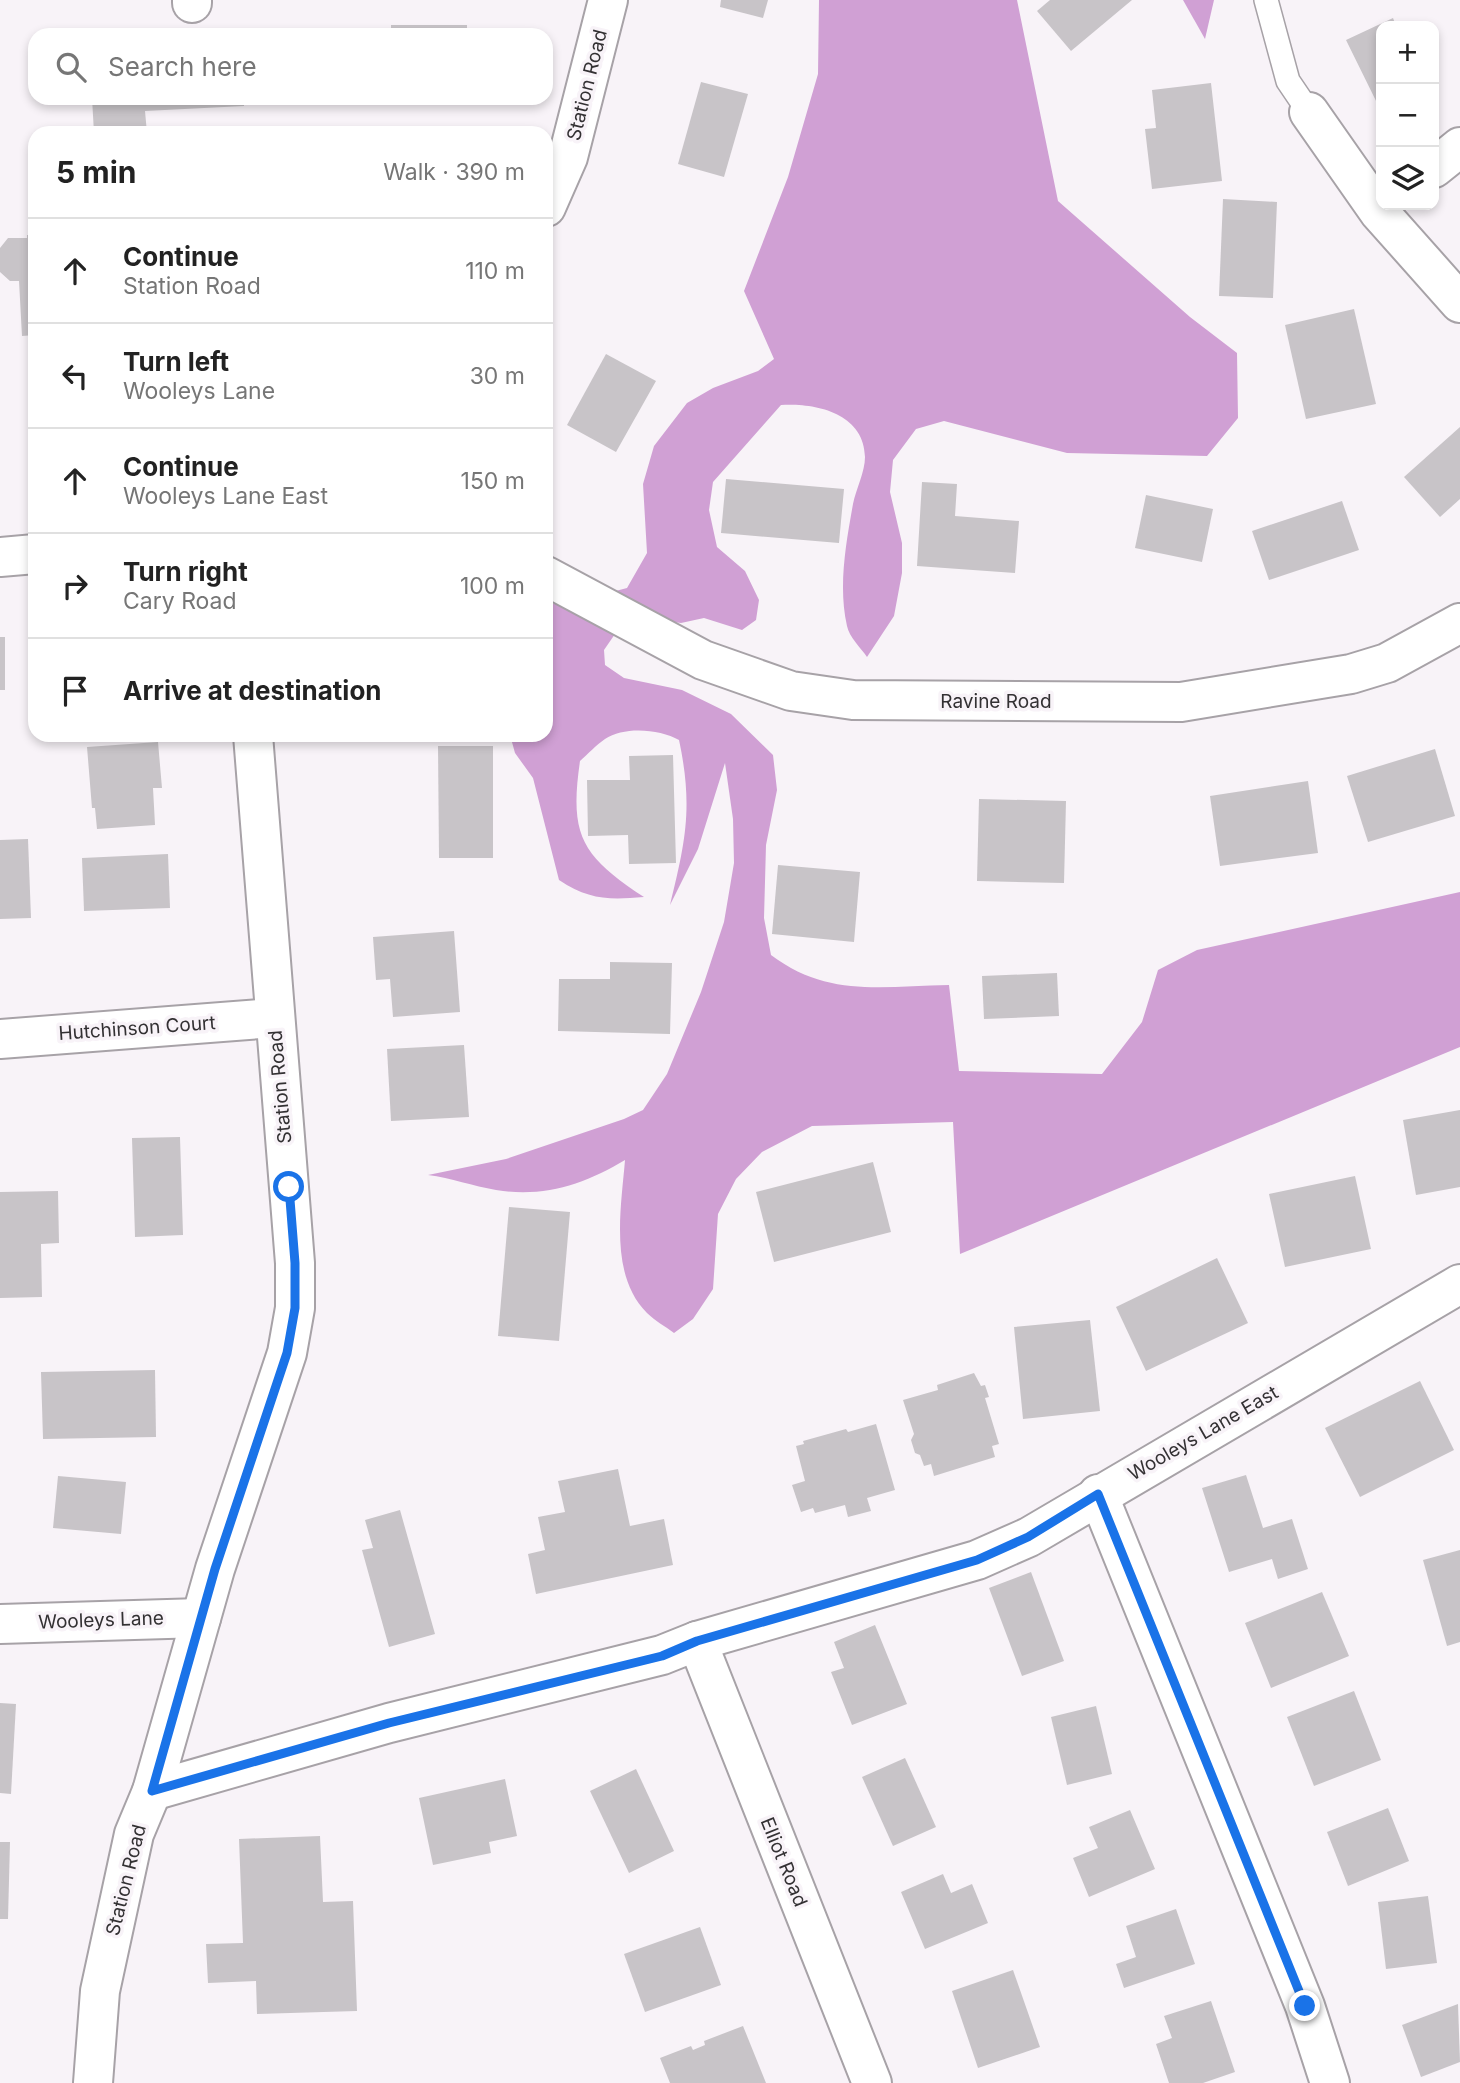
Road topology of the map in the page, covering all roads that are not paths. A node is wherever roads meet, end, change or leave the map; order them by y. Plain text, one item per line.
1 (608, 0) edge
2 (1266, 0) edge
3 (1309, 112) joint
4 (1460, 147) edge
5 (557, 158) edge
6 (1439, 164) edge
7 (553, 176) edge
8 (1376, 199) edge
9 (1385, 210) edge
10 (1460, 303) edge
11 (28, 555) edge
12 (0, 557) edge
13 (553, 580) edge
14 (1460, 623) edge
15 (254, 742) edge
16 (274, 1018) junction
17 (0, 1039) edge
18 (1460, 1284) edge
19 (1098, 1494) junction
20 (201, 1618) junction
21 (0, 1624) edge
22 (697, 1641) junction
23 (152, 1791) junction
24 (93, 2083) edge
25 (872, 2083) edge
26 (1330, 2083) edge

1 - 5 street, Station Road
2 - 3 lane
3 - 8 street
4 - 6 street
5 - 7 street, Station Road
9 - 10 street
11 - 12 street
13 - 14 street, Ravine Road
15 - 16 street, Station Road
16 - 17 street, Hutchinson Court
16 - 20 street, Station Road
18 - 19 street, Wooleys Lane East
19 - 22 street, Wooleys Lane East
19 - 26 street
20 - 21 street, Wooleys Lane
20 - 23 street, Station Road
22 - 23 street, Wooleys Lane East
22 - 25 street, Elliot Road
23 - 24 street, Station Road

